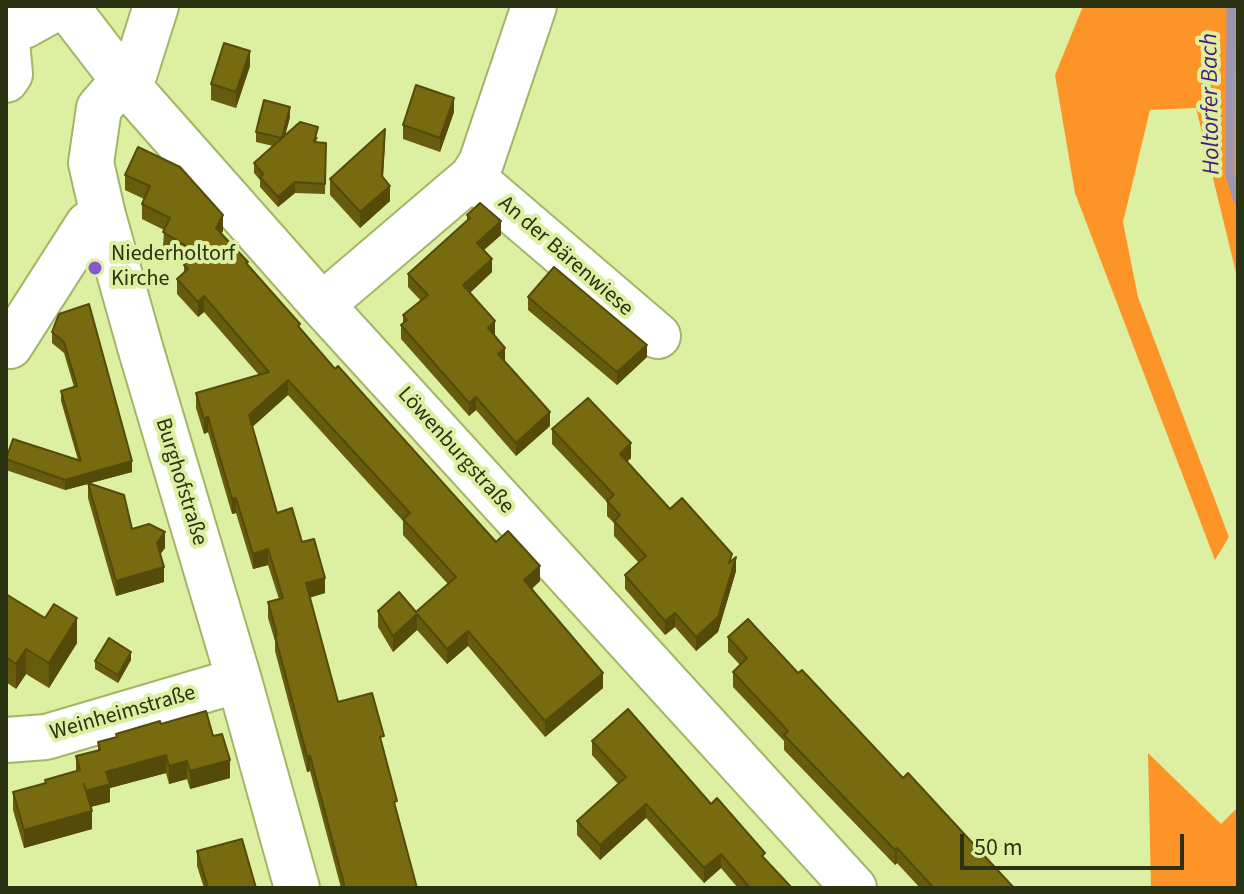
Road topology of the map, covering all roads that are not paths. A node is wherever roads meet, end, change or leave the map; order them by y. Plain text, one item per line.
1 (63, 6) edge
2 (156, 6) edge
3 (534, 6) edge
4 (6, 30) edge
5 (6, 80) edge
6 (126, 84) junction
7 (472, 177) junction
8 (103, 215) junction
9 (322, 305) junction
10 (658, 336) dead end
11 (10, 346) dead end
12 (239, 680) junction
13 (6, 740) edge
14 (297, 888) edge
15 (854, 888) edge

1 - 4 street
1 - 6 street, Löwenburgstraße
2 - 6 street
3 - 7 street
4 - 5 street
6 - 8 street, Burghofstraße
6 - 9 street, Löwenburgstraße
7 - 9 street
7 - 10 street, An der Bärenwiese
8 - 11 street
8 - 12 street, Burghofstraße
9 - 15 street, Löwenburgstraße
12 - 13 street, Weinheimstraße
12 - 14 street, Burghofstraße

